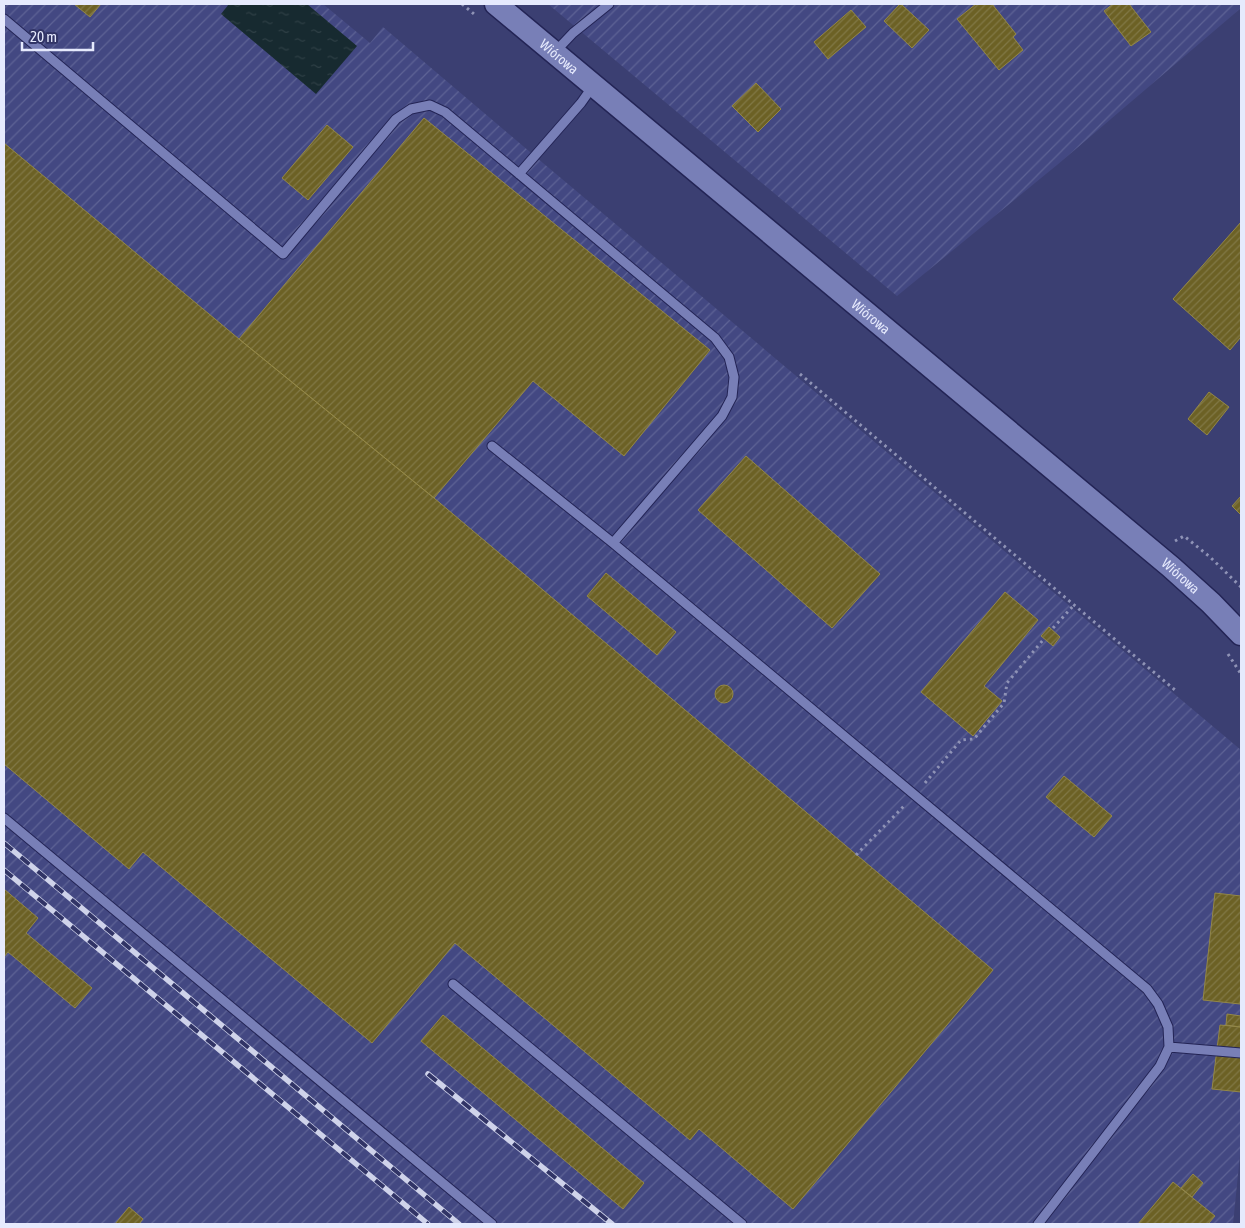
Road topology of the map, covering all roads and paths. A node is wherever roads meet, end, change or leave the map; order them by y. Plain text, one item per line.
1 (496, 4) edge
2 (609, 4) edge
3 (4, 19) edge
4 (555, 52) junction
5 (594, 85) junction
6 (519, 174) junction
7 (800, 374) dead end
8 (492, 446) dead end
9 (613, 543) junction
10 (1156, 554) junction
11 (1241, 586) edge
12 (1074, 605) junction
13 (1054, 628) dead end
14 (1241, 634) edge
15 (1043, 640) dead end
16 (1175, 690) dead end
17 (915, 795) junction
18 (4, 818) edge
19 (856, 855) dead end
20 (453, 984) dead end
21 (1169, 1047) junction
22 (1241, 1053) edge
23 (492, 1224) edge
24 (742, 1224) edge
25 (1038, 1224) edge

1 - 4 street, Wiórowa
2 - 4 lane
3 - 6 lane
4 - 5 street, Wiórowa
5 - 6 lane
5 - 10 street, Wiórowa
6 - 9 lane
7 - 12 path
8 - 9 lane
9 - 17 lane
10 - 11 path
10 - 14 street, Wiórowa
12 - 13 path
12 - 16 path
15 - 17 path
17 - 19 path
17 - 21 lane
18 - 23 lane
20 - 24 lane
21 - 22 lane
21 - 25 lane

